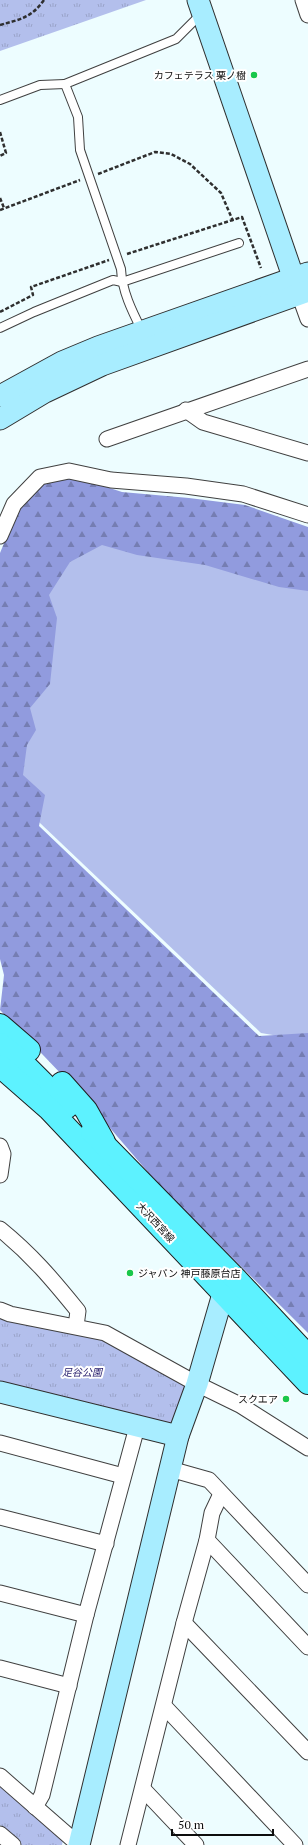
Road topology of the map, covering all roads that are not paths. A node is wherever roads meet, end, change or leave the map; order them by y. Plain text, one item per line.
1 (200, 6) edge
2 (65, 84) junction
3 (0, 100) edge
4 (239, 243) dead end
5 (122, 282) junction
6 (302, 284) edge
7 (308, 319) edge
8 (0, 328) edge
9 (142, 331) junction
10 (308, 369) edge
11 (0, 396) edge
12 (186, 410) junction
13 (0, 419) edge
14 (107, 439) dead end
15 (308, 453) edge
16 (308, 515) edge
17 (0, 536) edge
18 (0, 1024) edge
19 (0, 1044) edge
20 (0, 1066) edge
21 (0, 1079) edge
22 (0, 1146) edge
23 (104, 1155) junction
24 (0, 1175) edge
25 (0, 1229) edge
26 (230, 1287) junction
27 (0, 1310) edge
28 (76, 1326) junction
29 (308, 1356) edge
30 (308, 1383) edge
31 (197, 1384) junction
32 (0, 1392) edge
33 (137, 1427) junction
34 (178, 1436) junction
35 (0, 1443) edge
36 (308, 1448) edge
37 (170, 1469) junction
38 (123, 1476) junction
39 (221, 1494) junction
40 (0, 1517) edge
41 (207, 1540) junction
42 (106, 1544) junction
43 (308, 1585) edge
44 (0, 1593) edge
45 (86, 1615) junction
46 (184, 1623) junction
47 (308, 1647) edge
48 (0, 1668) edge
49 (69, 1686) junction
50 (164, 1706) junction
51 (308, 1752) edge
52 (0, 1776) edge
53 (143, 1789) junction
54 (34, 1807) junction
55 (0, 1834) edge
56 (13, 1845) edge
57 (79, 1845) edge
58 (128, 1845) edge
59 (196, 1845) edge
60 (295, 1845) edge

1 - 2 lane
1 - 6 street
2 - 3 lane
2 - 5 lane
4 - 5 lane
5 - 8 lane
5 - 9 lane
6 - 7 street
6 - 9 street
6 - 13 street
9 - 11 street
10 - 12 street
12 - 14 street
12 - 15 street
16 - 17 street
18 - 23 main road
19 - 23 main road, 大沢西宮線
20 - 23 main road, 大沢西宮線
21 - 23 main road
22 - 24 street
23 - 26 main road, 大沢西宮線
25 - 28 street
26 - 29 main road, 大沢西宮線
26 - 30 main road, 大沢西宮線
26 - 31 street
27 - 28 street
28 - 31 street
31 - 34 street
31 - 36 street
32 - 33 street
33 - 34 street
33 - 38 street
34 - 37 street
35 - 38 street
37 - 39 street
37 - 57 street
38 - 42 street
39 - 41 street
39 - 43 street
40 - 42 street
41 - 46 street
41 - 47 street
42 - 45 street
44 - 45 street
45 - 49 street
46 - 50 street
46 - 51 street
48 - 49 street
49 - 54 street
50 - 53 street
50 - 60 street
52 - 54 street
53 - 58 street
53 - 59 street
54 - 57 street
55 - 56 street

